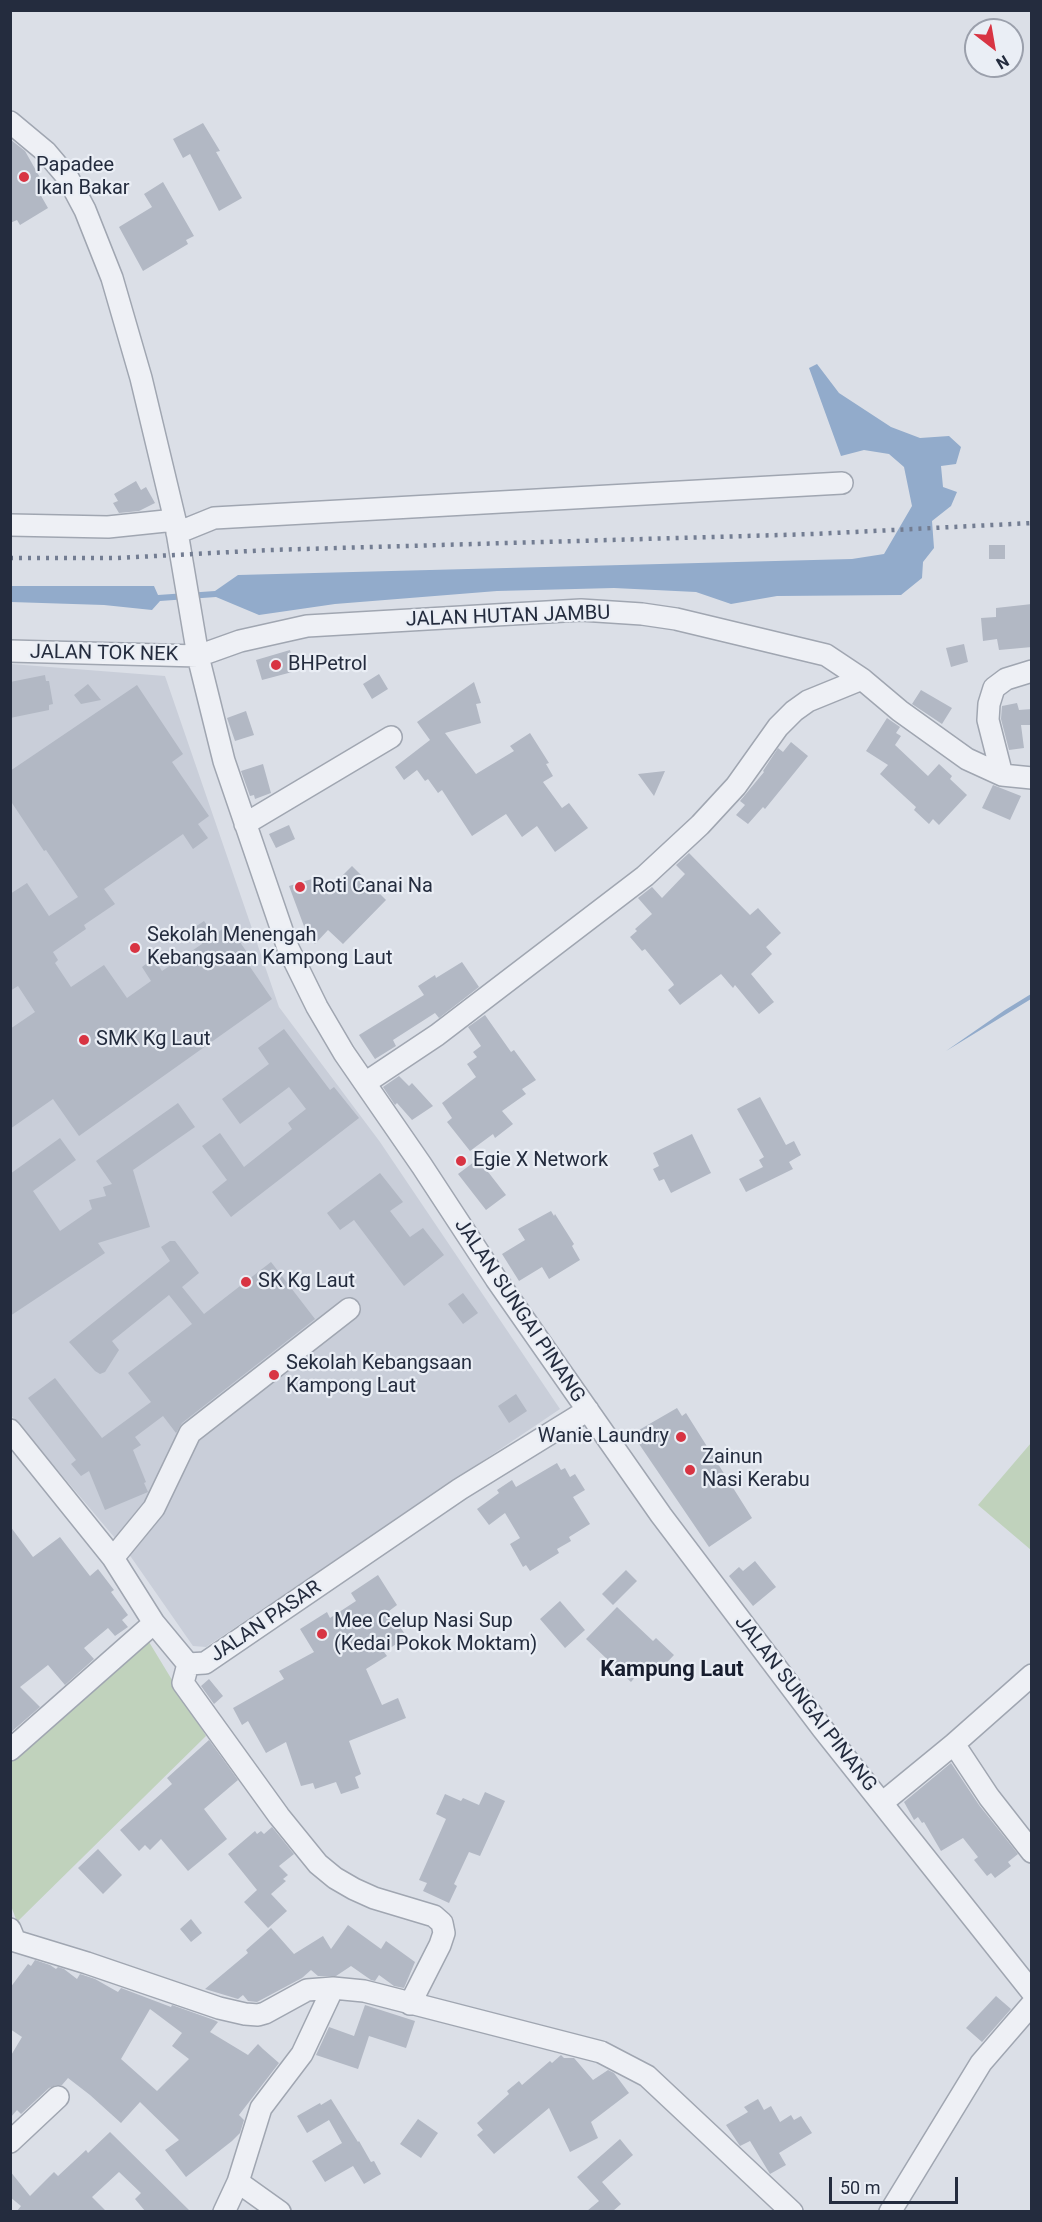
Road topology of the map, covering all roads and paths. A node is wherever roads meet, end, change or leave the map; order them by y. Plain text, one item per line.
1 (10, 122) edge
2 (842, 483) dead end
3 (10, 525) edge
4 (177, 531) junction
5 (10, 651) edge
6 (198, 656) junction
7 (1032, 671) edge
8 (862, 679) junction
9 (391, 737) dead end
10 (1002, 775) junction
11 (1032, 778) edge
12 (245, 824) junction
13 (365, 1083) junction
14 (349, 1309) dead end
15 (588, 1410) junction
16 (10, 1430) edge
17 (113, 1558) junction
18 (154, 1623) junction
19 (188, 1664) junction
20 (1032, 1676) edge
21 (954, 1744) junction
22 (10, 1750) edge
23 (882, 1803) junction
24 (1032, 1852) edge
25 (10, 1929) edge
26 (333, 1988) junction
27 (1032, 1992) edge
28 (410, 2004) junction
29 (1032, 2004) edge
30 (58, 2097) dead end
31 (10, 2142) edge
32 (238, 2182) junction
33 (224, 2211) edge
34 (280, 2211) edge
35 (792, 2211) edge
36 (890, 2211) edge

1 - 4 street, JALAN SUNGAI PINANG
2 - 4 street
3 - 4 street
4 - 6 street, JALAN SUNGAI PINANG
5 - 6 street, JALAN TOK NEK
6 - 8 street, JALAN HUTAN JAMBU
6 - 12 street, JALAN SUNGAI PINANG
7 - 10 street
8 - 10 street, JALAN HUTAN JAMBU
8 - 13 street
9 - 12 street
10 - 11 street, JALAN HUTAN JAMBU
12 - 13 street, JALAN SUNGAI PINANG
13 - 15 street, JALAN SUNGAI PINANG
14 - 17 street
15 - 19 street, JALAN PASAR
15 - 23 street, JALAN SUNGAI PINANG
16 - 17 street, JALAN PASAR
17 - 18 street, JALAN PASAR
18 - 19 street, JALAN PASAR
18 - 22 street
19 - 28 street
20 - 21 street
21 - 23 street
21 - 24 street
23 - 27 street, JALAN SUNGAI PINANG
25 - 26 street
26 - 28 street
26 - 32 street
28 - 35 street
29 - 36 street
30 - 31 street
32 - 33 street
32 - 34 street

